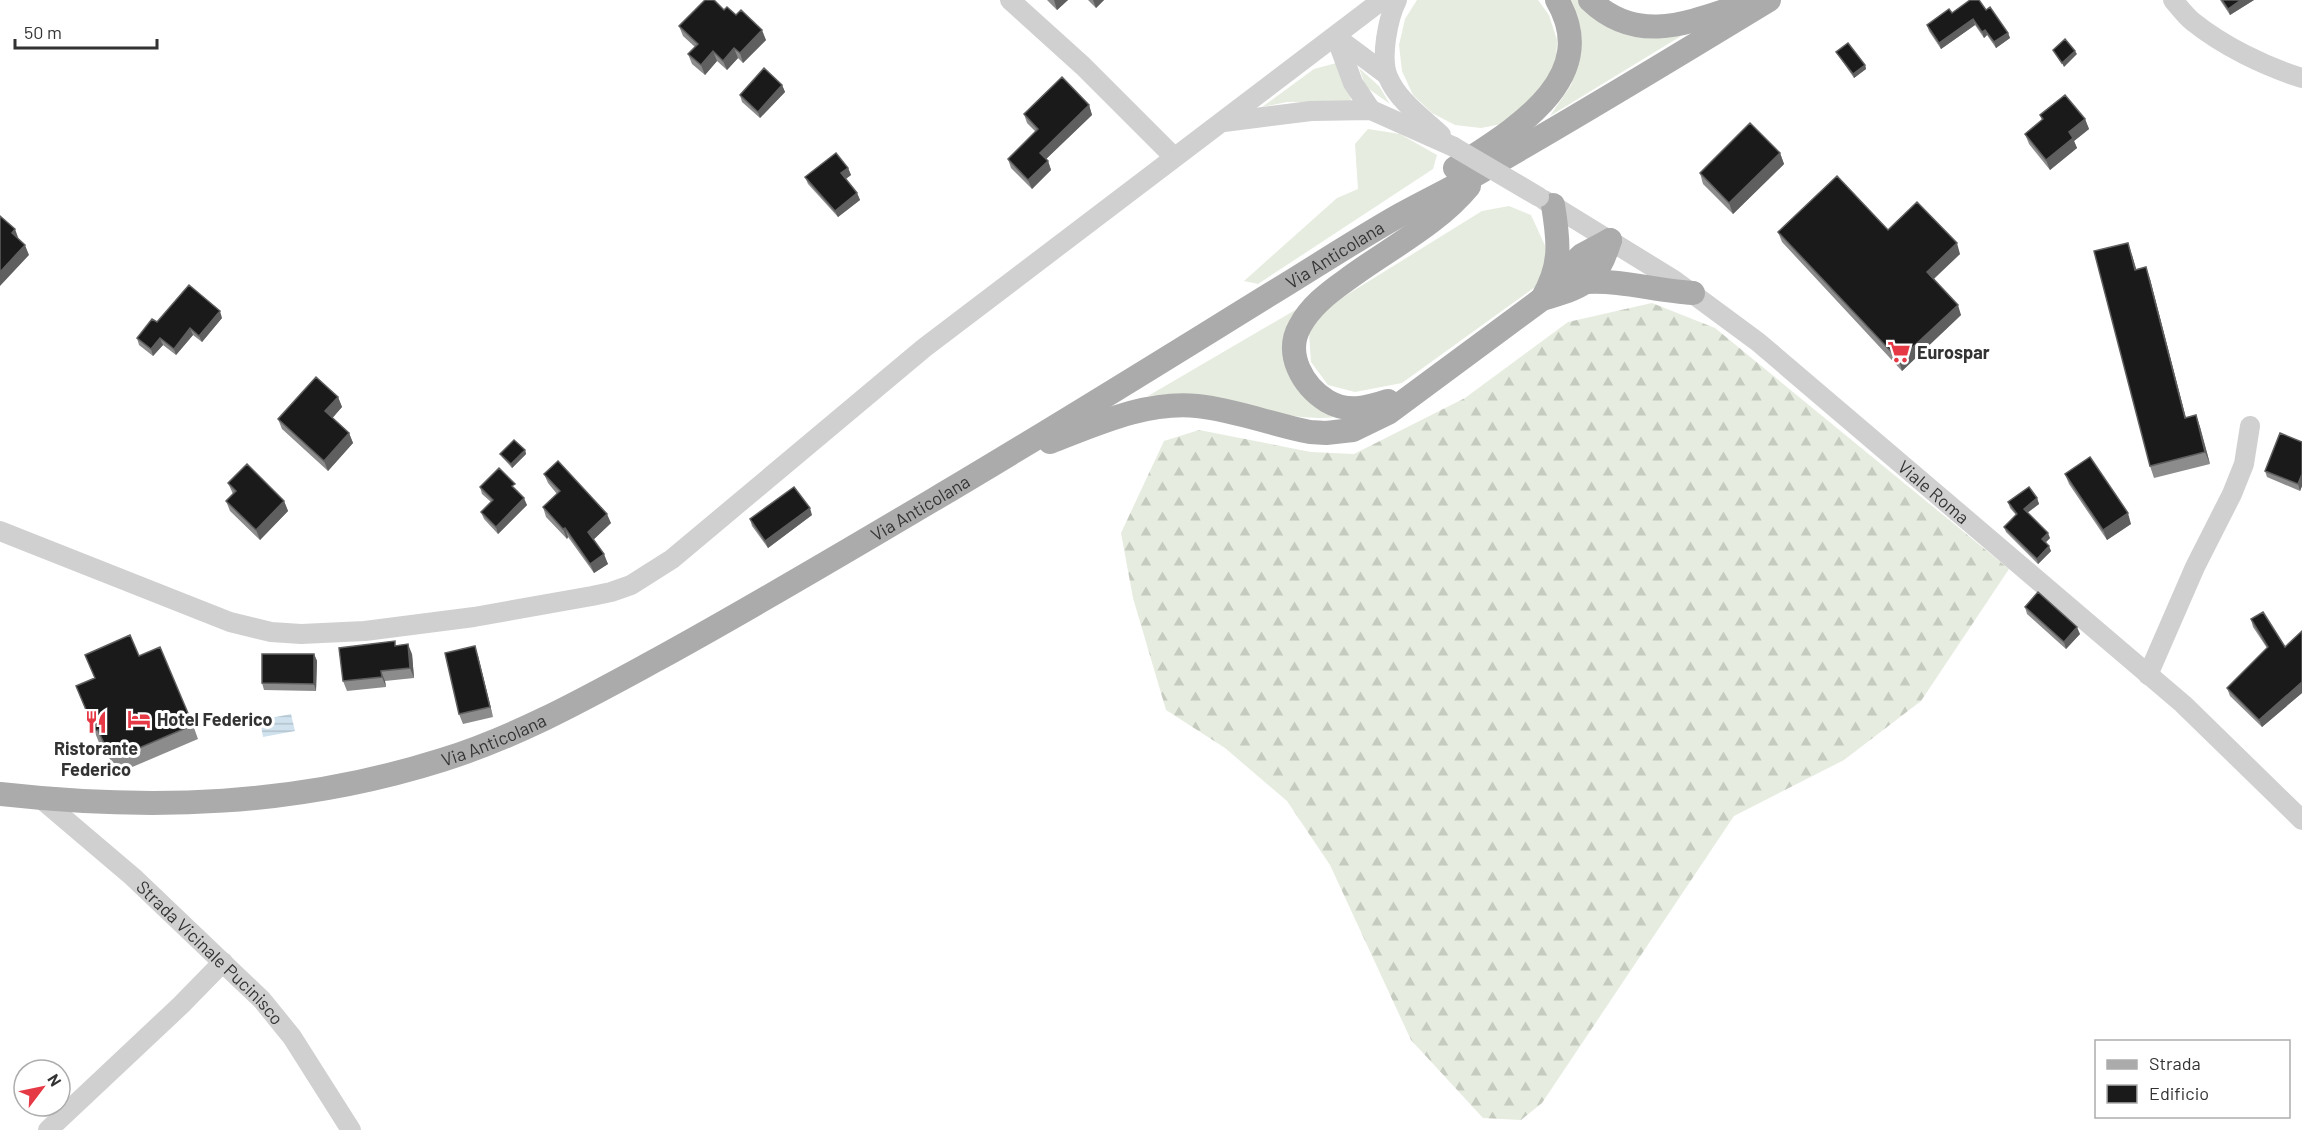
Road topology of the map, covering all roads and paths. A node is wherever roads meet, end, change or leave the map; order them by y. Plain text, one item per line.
1 (1010, 0) edge
2 (1382, 0) edge
3 (1397, 0) edge
4 (1557, 0) edge
5 (1590, 0) edge
6 (1758, 0) edge
7 (1769, 0) edge
8 (2173, 0) edge
9 (1336, 36) junction
10 (1386, 75) junction
11 (2302, 78) edge
12 (1371, 110) junction
13 (1221, 123) junction
14 (1454, 147) junction
15 (1174, 157) junction
16 (1480, 173) junction
17 (1546, 201) junction
18 (1399, 215) junction
19 (1610, 240) junction
20 (1586, 282) junction
21 (1547, 291) junction
22 (1693, 293) junction
23 (1413, 393) junction
24 (2250, 426) dead end
25 (992, 465) junction
26 (0, 531) edge
27 (2148, 675) junction
28 (0, 794) edge
29 (40, 798) junction
30 (2302, 820) edge
31 (224, 962) junction
32 (48, 1130) edge
33 (351, 1130) edge

1 - 15 street
2 - 9 street
3 - 10 street
4 - 18 main road
5 - 6 main road
7 - 16 main road, Via Anticolana
8 - 11 street
9 - 10 street
9 - 12 street
9 - 13 street
10 - 14 street
12 - 13 street
12 - 14 street
13 - 15 street
14 - 17 street, Viale Roma, bridge
15 - 26 street
16 - 18 main road, Via Anticolana
16 - 23 main road
17 - 19 street, Viale Roma
17 - 21 main road
18 - 25 main road, Via Anticolana
19 - 20 main road
19 - 21 main road
19 - 22 street, Viale Roma
20 - 21 main road
20 - 22 main road
21 - 23 main road
22 - 27 street, Viale Roma
23 - 25 main road
24 - 27 street
25 - 29 main road, Via Anticolana
27 - 30 street, Viale Roma
28 - 29 main road, Via Anticolana
29 - 31 street, Strada Vicinale Pucinisco
31 - 32 street
31 - 33 street, Strada Vicinale Pucinisco

